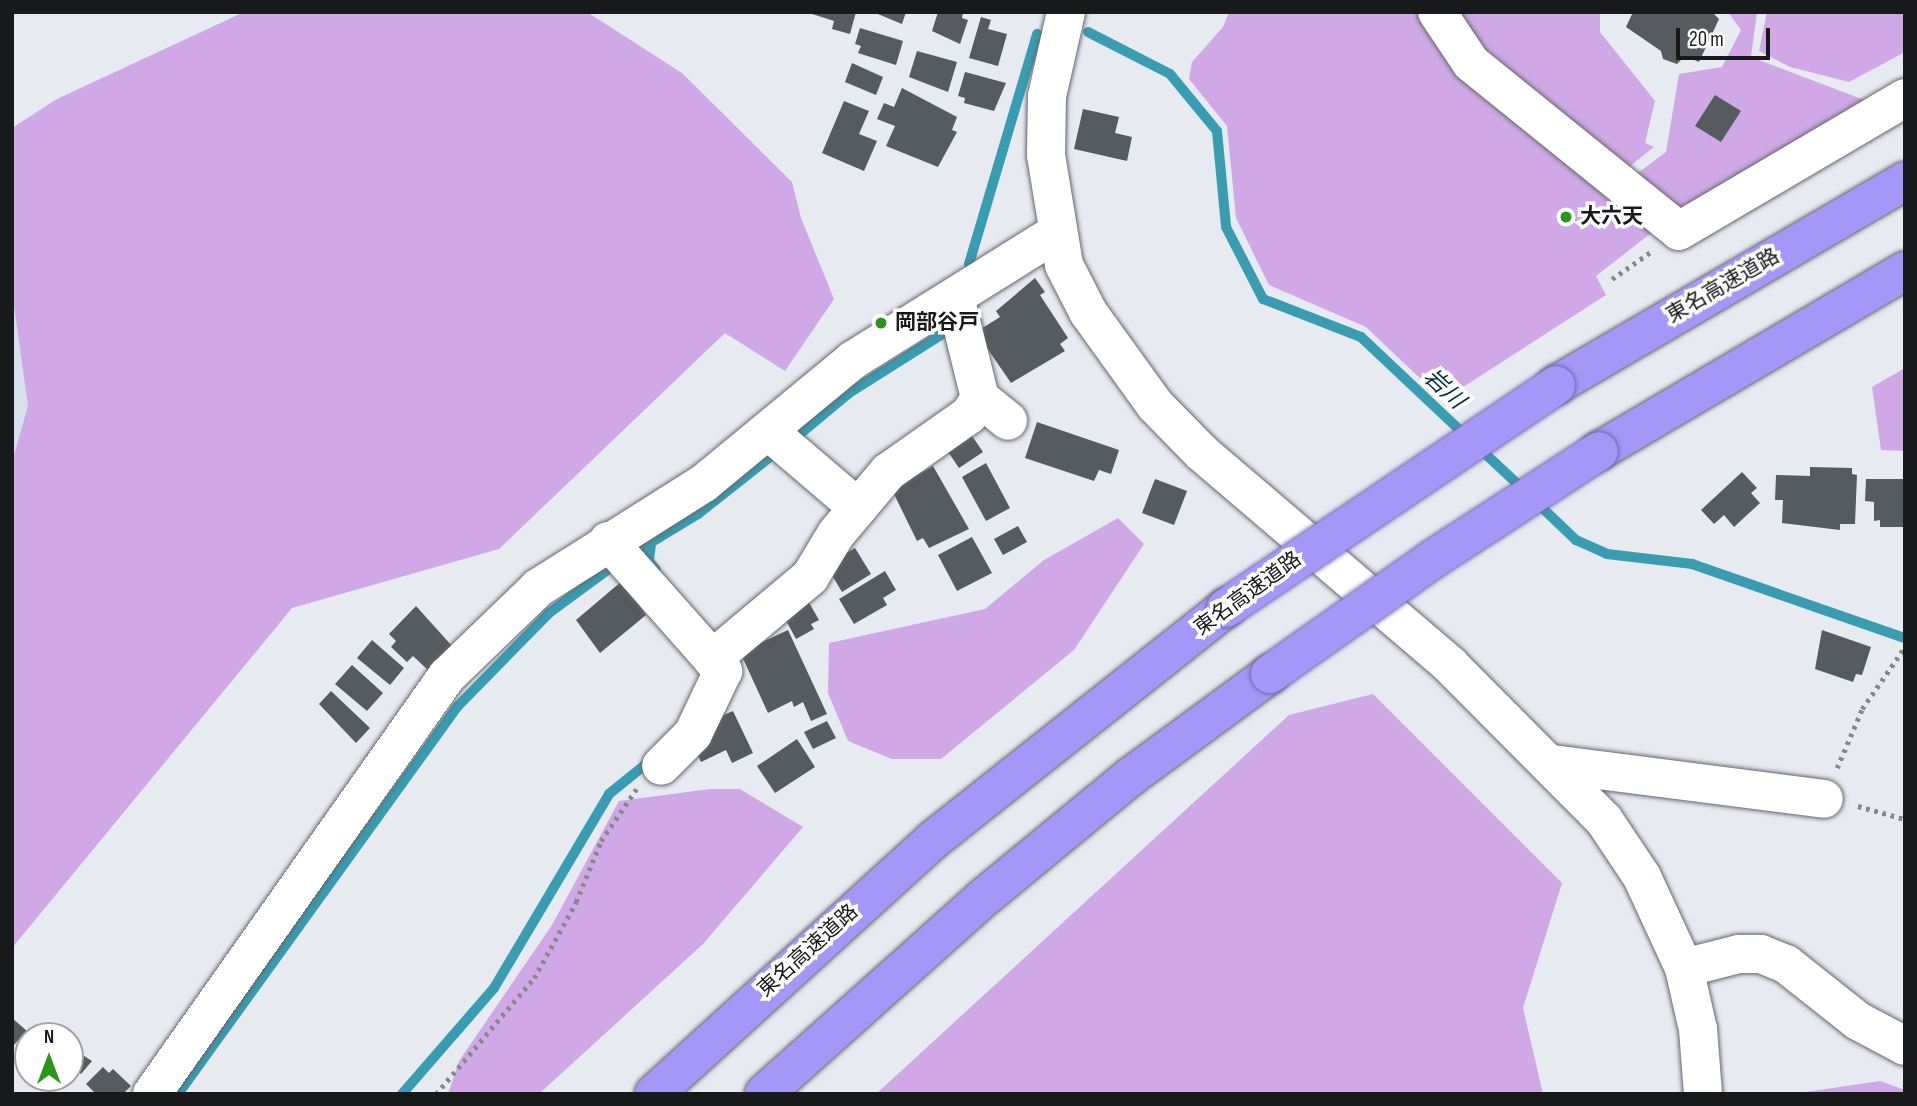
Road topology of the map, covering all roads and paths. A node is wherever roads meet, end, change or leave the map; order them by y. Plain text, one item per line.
1 (1066, 12) edge
2 (1437, 12) edge
3 (1905, 98) edge
4 (1905, 181) edge
5 (1679, 231) junction
6 (1056, 233) junction
7 (1905, 271) edge
8 (1612, 279) dead end
9 (955, 297) junction
10 (768, 431) junction
11 (858, 508) junction
12 (608, 541) junction
13 (1905, 647) edge
14 (718, 665) junction
15 (1552, 764) junction
16 (660, 766) joint
17 (1824, 799) junction
18 (1905, 819) edge
19 (1684, 968) junction
20 (1905, 1046) edge
21 (152, 1094) edge
22 (436, 1094) edge
23 (654, 1094) edge
24 (764, 1094) edge
25 (1703, 1094) edge

1 - 6 street
2 - 5 street
3 - 5 street
4 - 23 highway, 東名高速道路, bridge
5 - 8 path
6 - 9 street
6 - 15 street
7 - 24 highway, bridge
9 - 10 street
9 - 11 street
10 - 11 street
10 - 12 street
11 - 14 street
12 - 14 street
12 - 21 street
13 - 17 path
14 - 16 street
15 - 17 street
15 - 19 street
16 - 22 path
17 - 18 path
19 - 20 street
19 - 25 street

